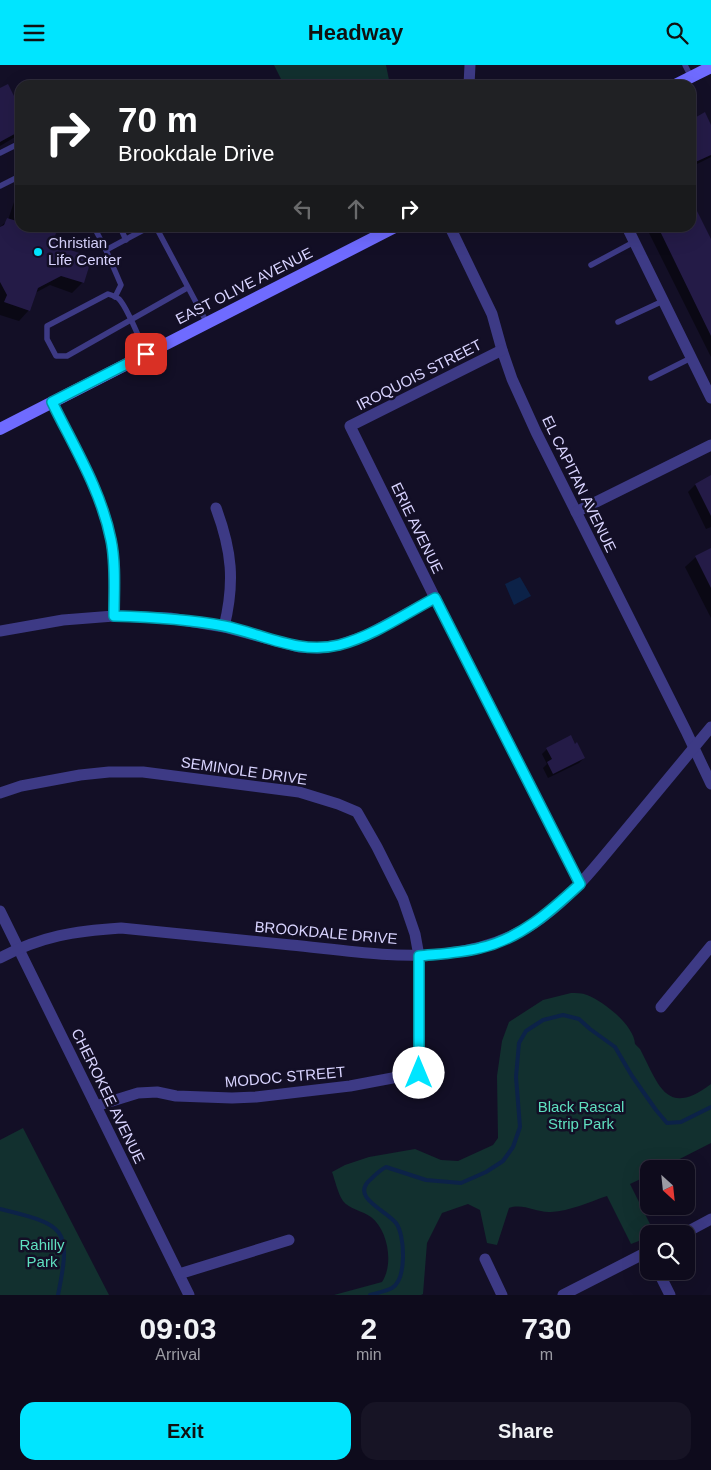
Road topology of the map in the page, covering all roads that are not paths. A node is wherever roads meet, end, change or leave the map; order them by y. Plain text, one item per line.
1 (470, 65) edge
2 (685, 65) edge
3 (711, 67) edge
4 (691, 77) junction
5 (469, 80) edge
6 (685, 80) edge
7 (15, 146) edge
8 (0, 153) edge
9 (15, 178) edge
10 (0, 186) edge
11 (97, 232) edge
12 (122, 232) edge
13 (140, 232) edge
14 (159, 232) edge
15 (385, 232) edge
16 (452, 232) edge
17 (629, 232) edge
18 (126, 240) junction
19 (634, 242) junction
20 (106, 250) junction
21 (591, 265) dead end
22 (187, 287) junction
23 (115, 297) junction
24 (663, 301) junction
25 (131, 321) junction
26 (207, 323) junction
27 (618, 323) dead end
28 (502, 350) junction
29 (146, 354) junction
30 (691, 358) junction
31 (651, 378) dead end
32 (711, 398) edge
33 (52, 402) junction
34 (350, 426) joint
35 (0, 429) edge
36 (711, 445) edge
37 (216, 508) dead end
38 (576, 512) junction
39 (435, 598) junction
40 (114, 616) junction
41 (224, 627) junction
42 (0, 631) edge
43 (711, 727) edge
44 (694, 748) junction
45 (711, 784) edge
46 (0, 793) edge
47 (580, 884) junction
48 (0, 911) edge
49 (711, 946) edge
50 (18, 948) junction
51 (419, 956) junction
52 (0, 958) edge
53 (661, 1007) dead end
54 (419, 1073) joint
55 (96, 1106) junction
56 (711, 1219) edge
57 (695, 1228) edge
58 (289, 1239) dead end
59 (640, 1256) edge
60 (485, 1259) dead end
61 (179, 1274) junction
62 (662, 1280) edge
63 (189, 1295) edge
64 (502, 1295) edge
65 (563, 1295) edge
66 (670, 1295) edge

1 - 5 street
2 - 4 lane
3 - 4 main road
4 - 6 main road
7 - 8 lane
9 - 10 lane
11 - 20 lane
12 - 18 lane
13 - 18 lane
14 - 22 lane
15 - 26 main road, EAST OLIVE AVENUE
16 - 28 street, EL CAPITAN AVENUE
17 - 19 street
18 - 20 lane
19 - 21 lane
19 - 24 street
20 - 23 lane
22 - 25 lane
22 - 26 lane
23 - 25 lane
23 - 25 lane
24 - 27 lane
24 - 30 street
25 - 29 lane
26 - 29 main road, EAST OLIVE AVENUE
28 - 34 street, IROQUOIS STREET
28 - 38 street, EL CAPITAN AVENUE
29 - 33 main road, EAST OLIVE AVENUE
30 - 31 lane
30 - 32 street
33 - 35 main road, EAST OLIVE AVENUE
33 - 40 street
34 - 39 street, ERIE AVENUE
36 - 38 street
37 - 41 street
38 - 44 street, EL CAPITAN AVENUE
39 - 41 street
39 - 47 street, ERIE AVENUE
40 - 41 street
40 - 42 street
43 - 44 street, BROOKDALE DRIVE
44 - 45 street, EL CAPITAN AVENUE
44 - 47 street, BROOKDALE DRIVE
46 - 51 street, SEMINOLE DRIVE
47 - 51 street, BROOKDALE DRIVE
48 - 50 street, CHEROKEE AVENUE
49 - 53 street
50 - 51 street, BROOKDALE DRIVE
50 - 52 street, BROOKDALE DRIVE
50 - 55 street, CHEROKEE AVENUE
51 - 54 street, SEMINOLE DRIVE
54 - 55 street, MODOC STREET
55 - 61 street, CHEROKEE AVENUE
56 - 57 street
58 - 61 street
59 - 65 street
60 - 64 street
61 - 63 street, CHEROKEE AVENUE
62 - 66 street

